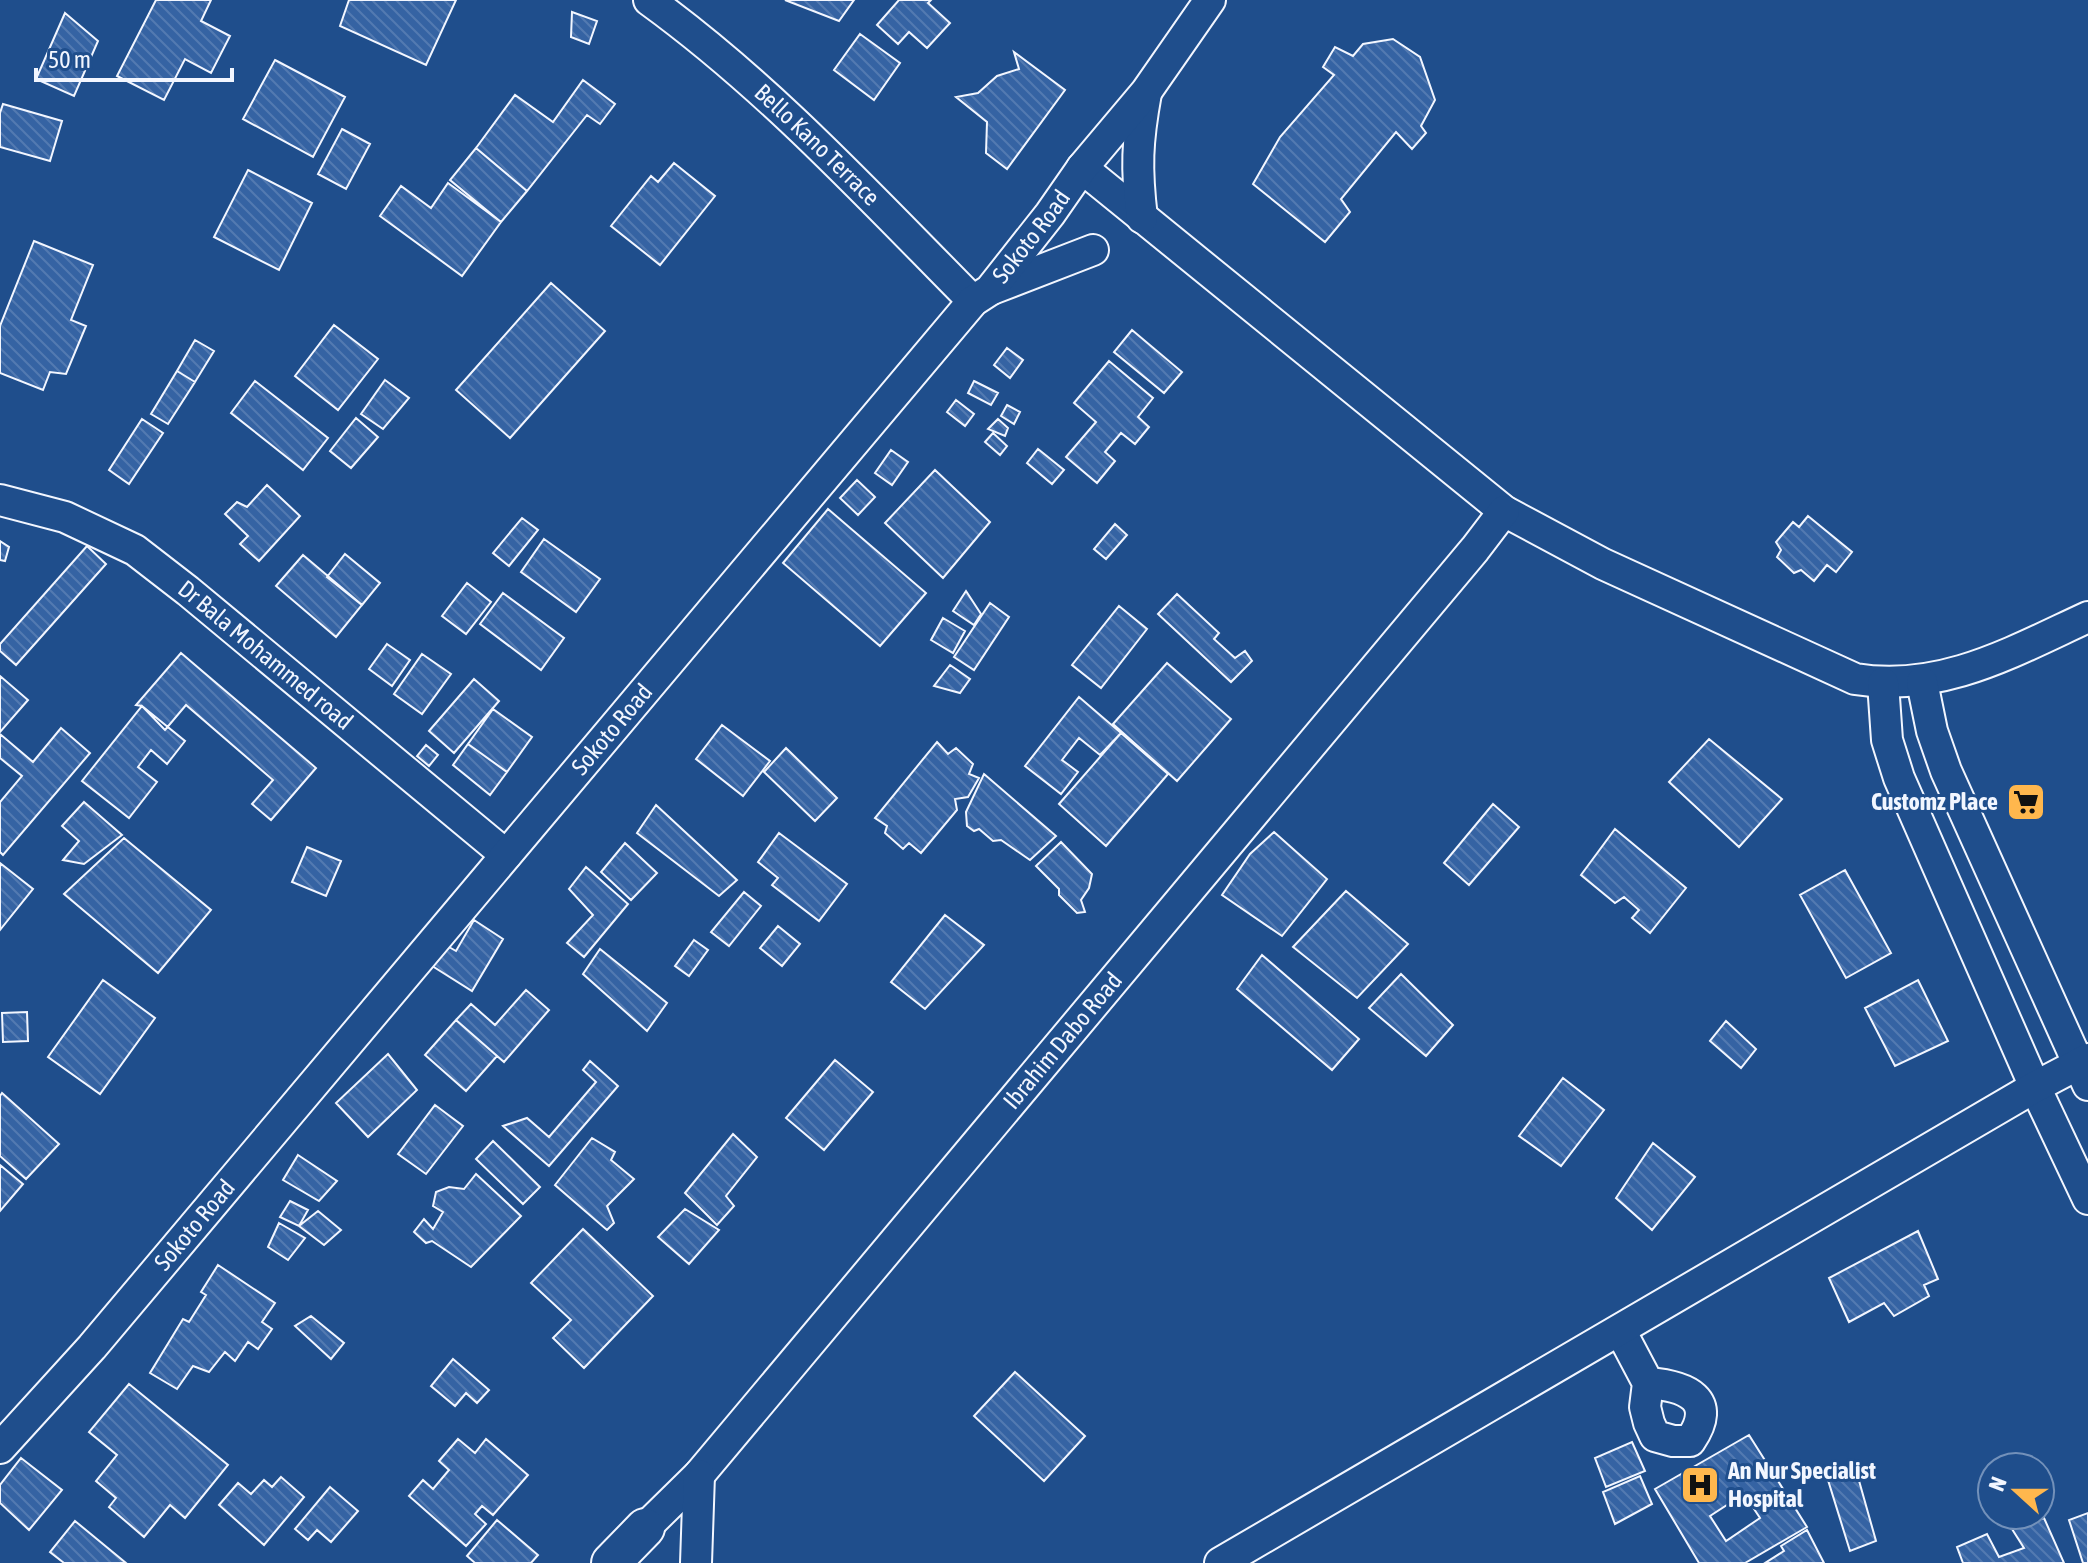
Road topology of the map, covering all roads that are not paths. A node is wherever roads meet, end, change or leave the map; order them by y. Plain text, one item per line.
1 (649, 0) edge
2 (1210, 0) edge
3 (1146, 92) junction
4 (1082, 168) junction
5 (1142, 218) junction
6 (1093, 250) dead end
7 (982, 296) junction
8 (0, 500) edge
9 (1504, 511) junction
10 (2088, 617) edge
11 (1922, 682) junction
12 (1883, 683) junction
13 (506, 855) junction
14 (2085, 1069) edge
15 (2035, 1087) junction
16 (2088, 1199) edge
17 (1620, 1330) junction
18 (1648, 1383) dead end
19 (0, 1448) edge
20 (699, 1475) junction
21 (649, 1546) edge
22 (611, 1563) edge
23 (696, 1563) edge
24 (1220, 1563) edge

1 - 7 street, Bello Kano Terrace
2 - 3 street, Sokoto Road
3 - 4 street, Sokoto Road
3 - 5 street
4 - 5 street
4 - 7 street, Sokoto Road
5 - 9 street
6 - 7 street
7 - 13 street, Sokoto Road
8 - 13 street, Dr Bala Mohammed road
9 - 12 street
9 - 20 street, Ibrahim Dabo Road
10 - 11 street
11 - 12 street
11 - 14 street
12 - 15 street
13 - 19 street, Sokoto Road
14 - 15 street
15 - 16 street
15 - 17 street
17 - 18 street
17 - 24 street
20 - 21 street, Ibrahim Dabo Road
20 - 23 street
21 - 22 main road, Ibrahim Dabo Road

